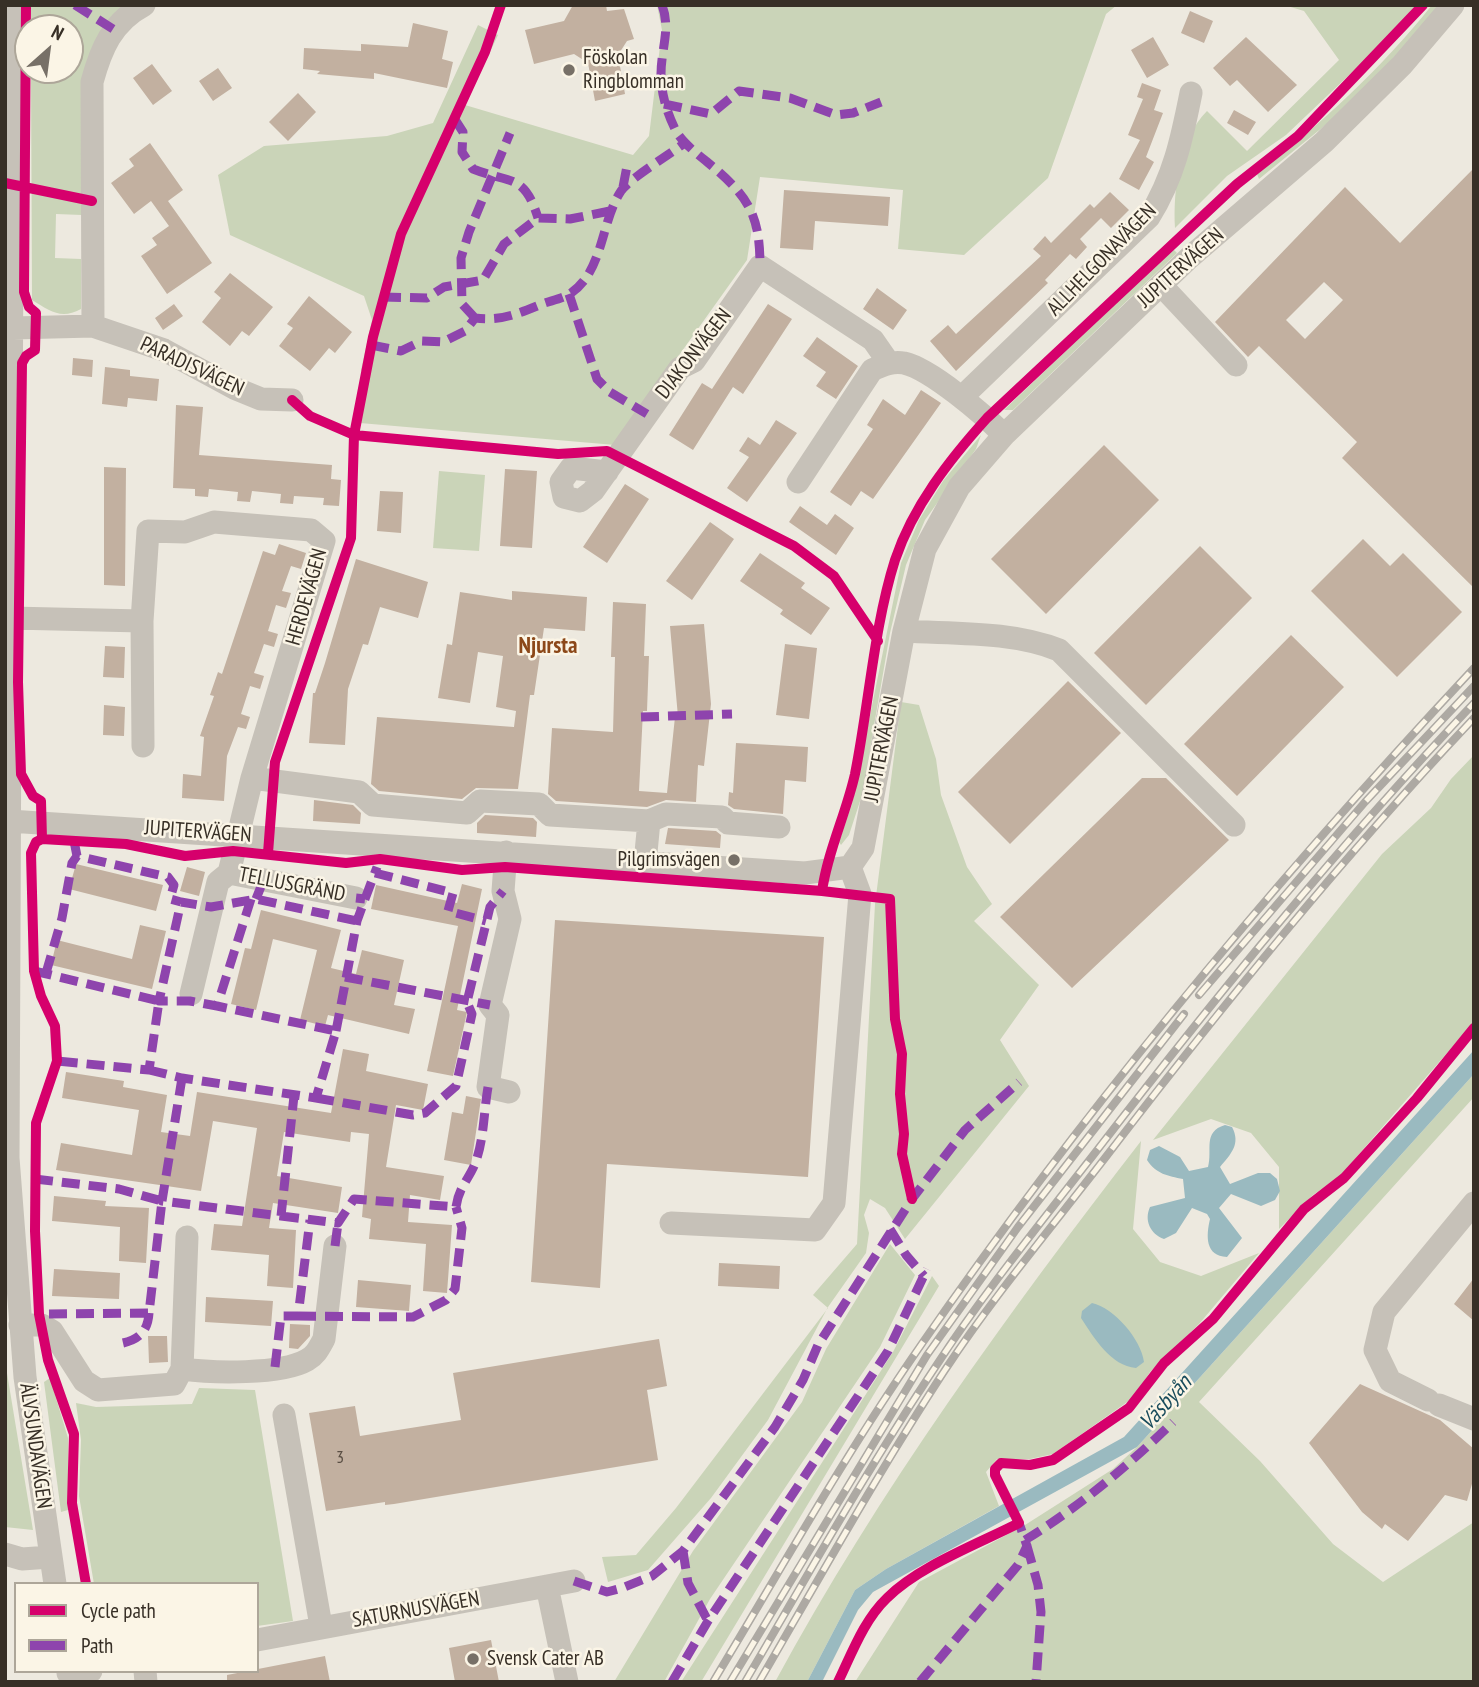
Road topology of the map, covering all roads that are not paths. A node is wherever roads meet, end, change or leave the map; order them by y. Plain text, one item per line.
1 (13, 5) edge
2 (144, 5) edge
3 (1453, 5) edge
4 (1191, 93) dead end
5 (1161, 285) junction
6 (93, 326) junction
7 (13, 328) junction
8 (889, 363) junction
9 (1236, 365) dead end
10 (962, 397) junction
11 (292, 400) dead end
12 (1004, 435) junction
13 (607, 471) dead end
14 (798, 482) dead end
15 (11, 618) junction
16 (142, 621) junction
17 (904, 631) junction
18 (143, 746) dead end
19 (252, 778) junction
20 (9, 821) junction
21 (649, 821) junction
22 (1234, 825) dead end
23 (779, 827) dead end
24 (238, 834) junction
25 (506, 852) junction
26 (645, 863) junction
27 (850, 866) junction
28 (229, 873) junction
29 (356, 898) dead end
30 (191, 994) dead end
31 (509, 1092) dead end
32 (1474, 1203) edge
33 (671, 1223) dead end
34 (187, 1237) dead end
35 (335, 1246) dead end
36 (20, 1325) junction
37 (182, 1369) junction
38 (284, 1415) dead end
39 (1474, 1419) edge
40 (5, 1554) edge
41 (50, 1557) junction
42 (574, 1581) dead end
43 (55, 1582) edge
44 (547, 1586) junction
45 (321, 1626) junction
46 (259, 1640) edge
47 (567, 1682) edge

1 - 7 street, ÄLVSUNDAVÄGEN
2 - 6 street
3 - 5 street, JUPITERVÄGEN
4 - 10 street, ALLHELGONAVÄGEN
5 - 9 street
5 - 12 street, JUPITERVÄGEN
6 - 7 street, PARADISVÄGEN
6 - 11 street, PARADISVÄGEN
7 - 15 street, ÄLVSUNDAVÄGEN
8 - 10 street
8 - 13 street, DIAKONVÄGEN
8 - 14 street
10 - 12 street
12 - 17 street, JUPITERVÄGEN
15 - 16 street
15 - 20 street, ÄLVSUNDAVÄGEN
16 - 18 street, HERDEVÄGEN
16 - 19 street, HERDEVÄGEN
17 - 22 street
17 - 27 street, JUPITERVÄGEN
19 - 21 street
19 - 24 street, HERDEVÄGEN
20 - 24 street, JUPITERVÄGEN
20 - 36 street, ÄLVSUNDAVÄGEN
21 - 23 street
21 - 26 street
24 - 25 street, JUPITERVÄGEN
24 - 28 street, TELLUSGRÄND
25 - 26 street, JUPITERVÄGEN
25 - 31 street
26 - 27 street, JUPITERVÄGEN
27 - 33 street
28 - 29 street, TELLUSGRÄND
28 - 30 street, TELLUSGRÄND
32 - 39 street
34 - 37 street
35 - 37 street
36 - 37 street
36 - 41 street, ÄLVSUNDAVÄGEN
38 - 45 street
40 - 41 street
41 - 43 street, ÄLVSUNDAVÄGEN
42 - 44 street, SATURNUSVÄGEN
44 - 45 street, SATURNUSVÄGEN
44 - 47 street
45 - 46 street, SATURNUSVÄGEN

